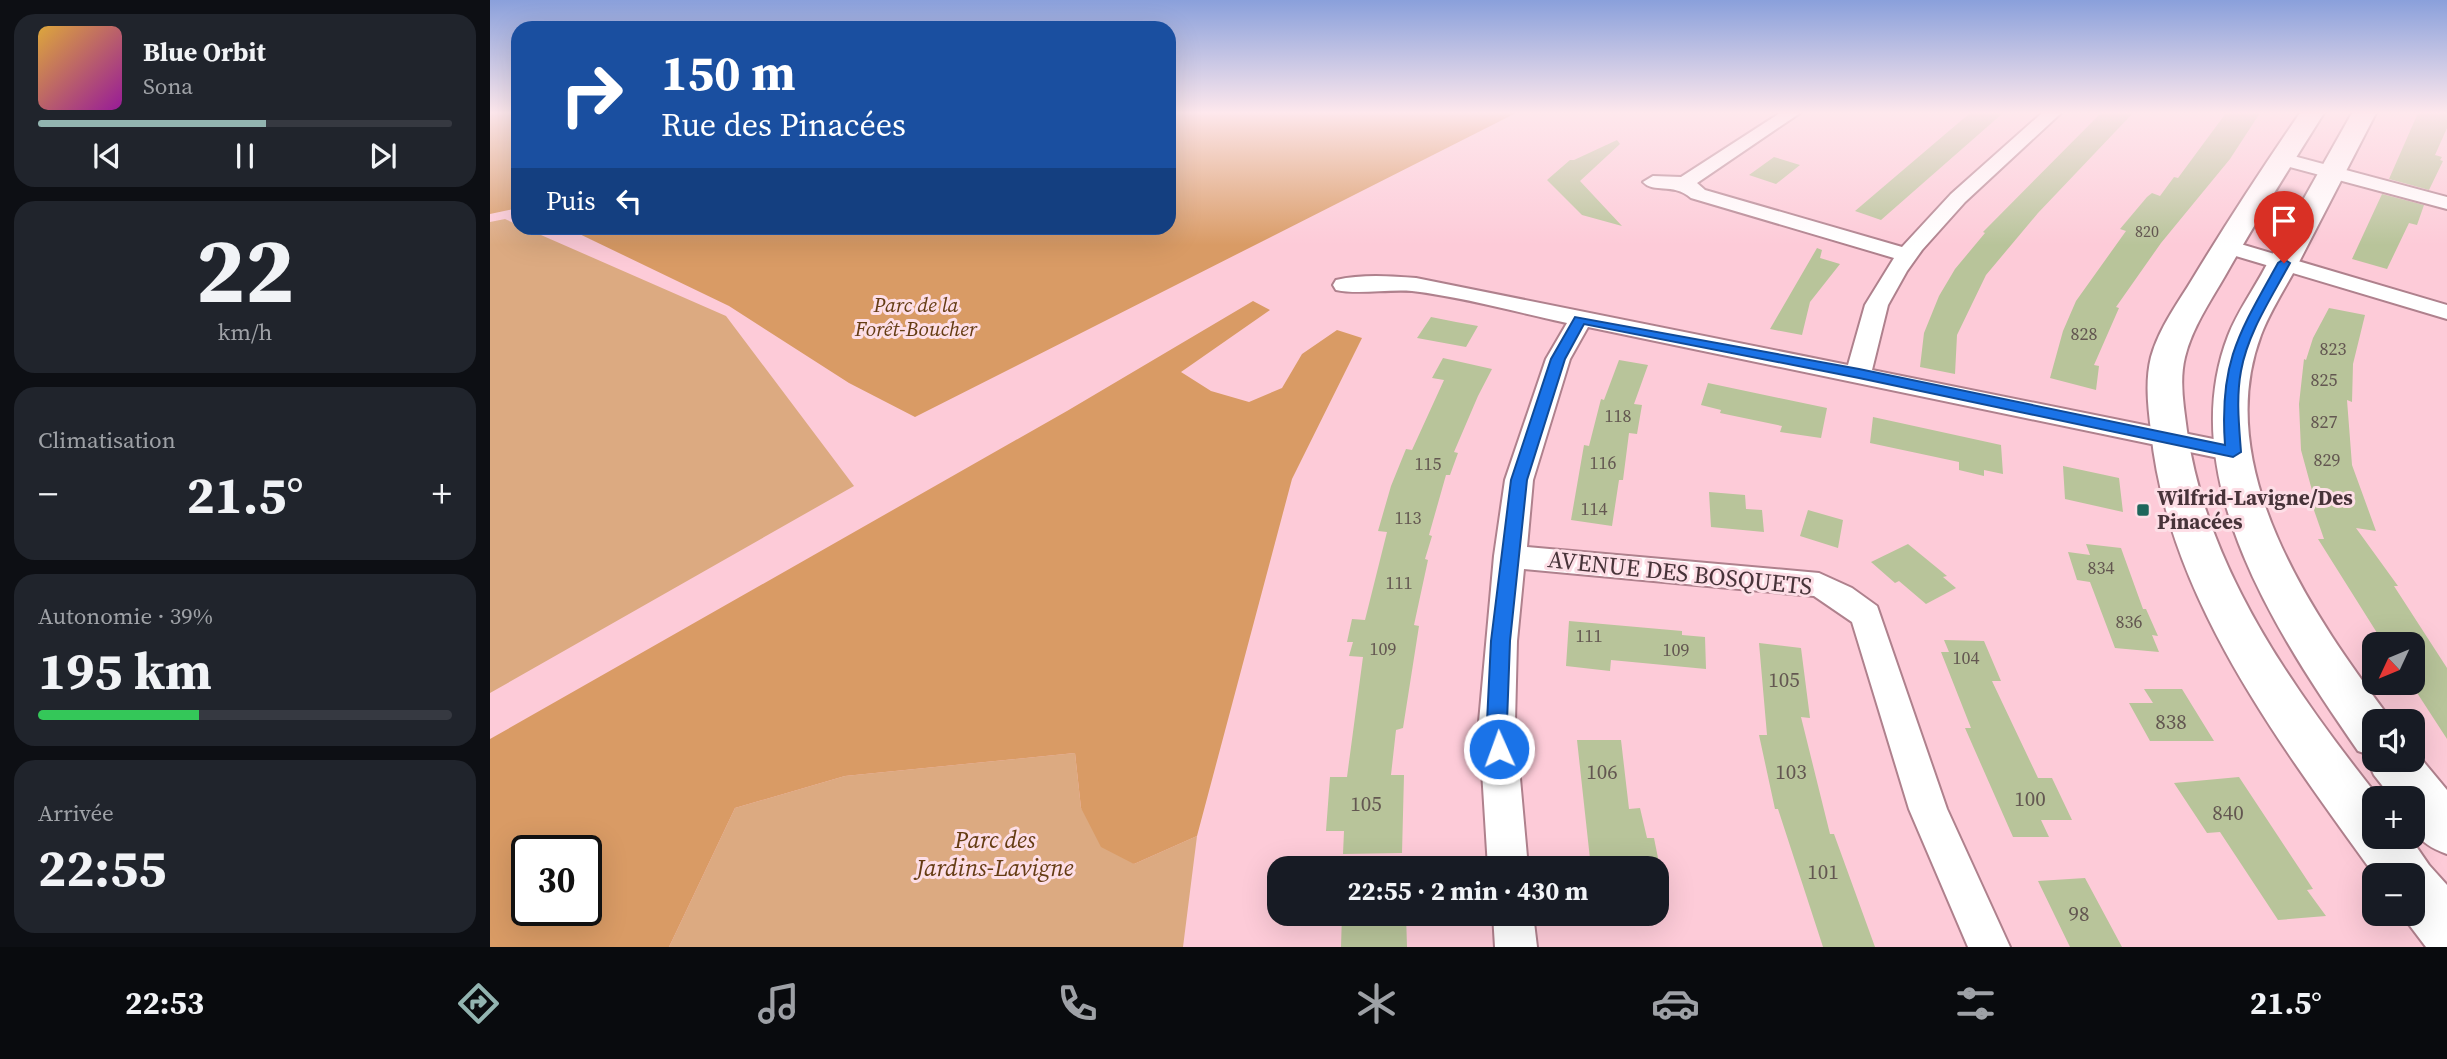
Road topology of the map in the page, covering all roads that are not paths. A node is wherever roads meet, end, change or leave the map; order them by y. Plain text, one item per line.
1 (1724, 157) edge
2 (2005, 157) edge
3 (2339, 157) edge
4 (2282, 159) joint
5 (2330, 172) junction
6 (1653, 182) dead end
7 (1685, 183) junction
8 (2447, 202) edge
9 (2227, 246) junction
10 (1906, 256) junction
11 (2284, 263) junction
12 (1344, 285) dead end
13 (2447, 312) edge
14 (1580, 320) junction
15 (1859, 373) junction
16 (2167, 438) junction
17 (2233, 452) junction
18 (1510, 556) junction
19 (2362, 716) edge
20 (2401, 772) edge
21 (2362, 817) edge
22 (2447, 830) edge
23 (1507, 856) edge
24 (2425, 900) edge
25 (1514, 926) edge
26 (2447, 929) edge
27 (1516, 947) edge
28 (1989, 947) edge

1 - 7 street
2 - 10 street
3 - 5 street
4 - 5 street
4 - 9 street
5 - 8 street
5 - 11 street
6 - 7 street
7 - 10 street
9 - 11 street
9 - 16 street
10 - 15 street
11 - 13 street
11 - 17 street
12 - 14 street
14 - 15 street
14 - 18 street
15 - 16 street
16 - 17 street
16 - 21 street
17 - 19 street
18 - 23 street
18 - 28 street, AVENUE DES BOSQUETS
20 - 22 street
24 - 26 street
25 - 27 street

